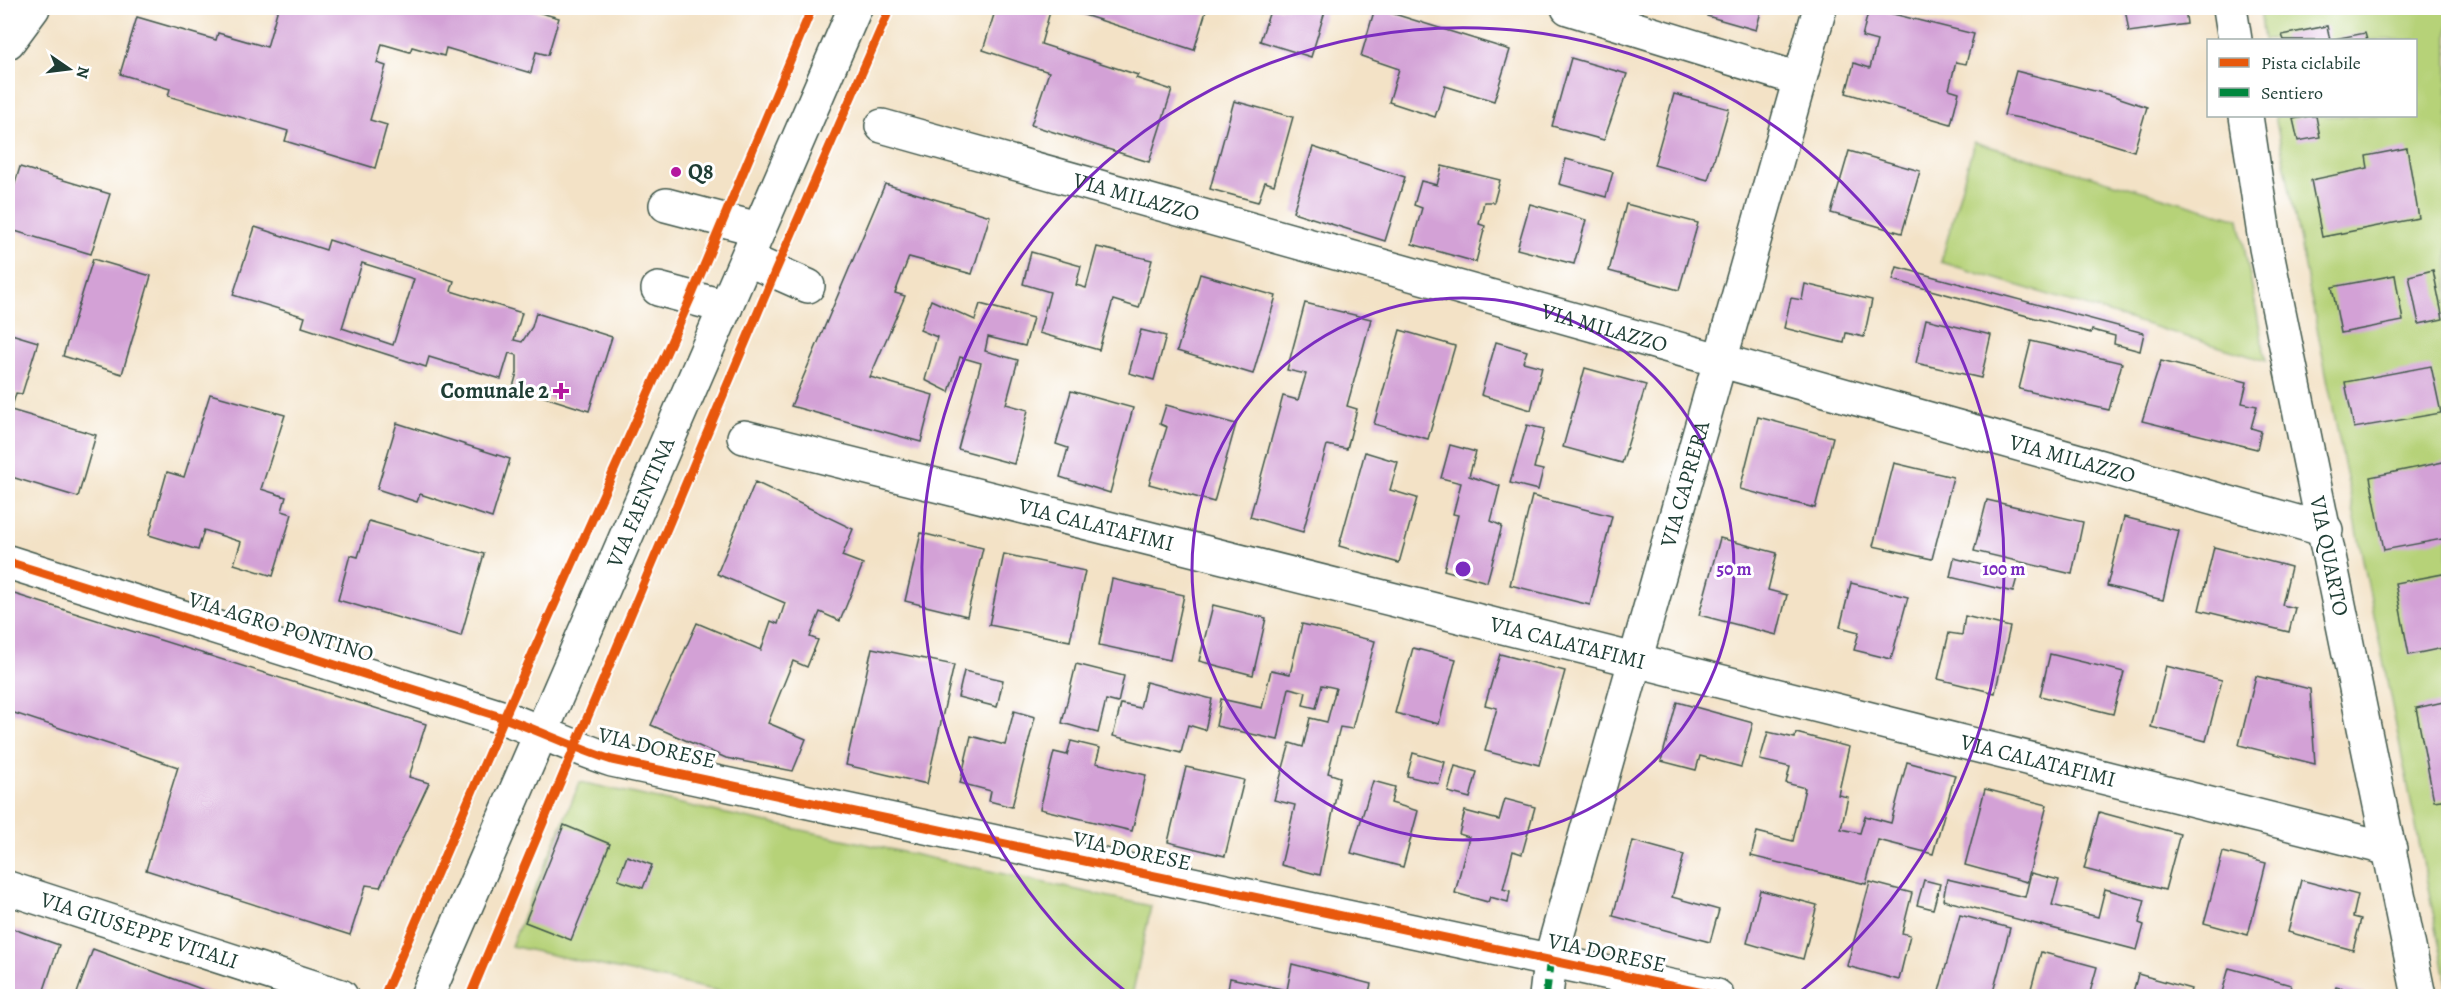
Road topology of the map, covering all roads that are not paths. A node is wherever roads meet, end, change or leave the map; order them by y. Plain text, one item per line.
1 (33, 8) edge
2 (855, 8) edge
3 (1568, 8) edge
4 (1820, 8) edge
5 (2230, 8) edge
6 (2235, 39) edge
7 (8, 42) edge
8 (1800, 79) junction
9 (2246, 117) edge
10 (882, 126) dead end
11 (666, 205) dead end
12 (758, 229) junction
13 (747, 260) junction
14 (808, 286) dead end
15 (658, 289) dead end
16 (726, 307) junction
17 (1719, 362) junction
18 (744, 437) dead end
19 (2326, 530) junction
20 (8, 562) edge
21 (1634, 659) junction
22 (542, 732) junction
23 (2390, 849) junction
24 (8, 888) edge
25 (1550, 961) junction
26 (1646, 989) edge
27 (341, 996) edge
28 (427, 996) edge
29 (1546, 996) edge
30 (1717, 996) edge
31 (2419, 996) edge

1 - 7 street
2 - 12 street, VIA FAENTINA
3 - 8 street
4 - 8 street, VIA CAPRERA
5 - 6 street
8 - 17 street, VIA CAPRERA
9 - 19 street, VIA QUARTO
10 - 17 street, VIA MILAZZO
11 - 12 street
12 - 13 street, VIA FAENTINA
13 - 14 street
13 - 16 street, VIA FAENTINA
15 - 16 street
16 - 22 street, VIA FAENTINA
17 - 19 street, VIA MILAZZO
17 - 21 street, VIA CAPRERA
18 - 21 street, VIA CALATAFIMI
19 - 23 street, VIA QUARTO
20 - 22 street, VIA AGRO PONTINO
21 - 23 street, VIA CALATAFIMI
21 - 25 street, VIA CAPRERA
22 - 25 street, VIA DORESE
22 - 28 street, VIA FAENTINA
23 - 31 street, VIA QUARTO
24 - 27 street, VIA GIUSEPPE VITALI
25 - 26 street, VIA DORESE
25 - 29 street, VIA CAPRERA
26 - 30 street, VIA DORESE

